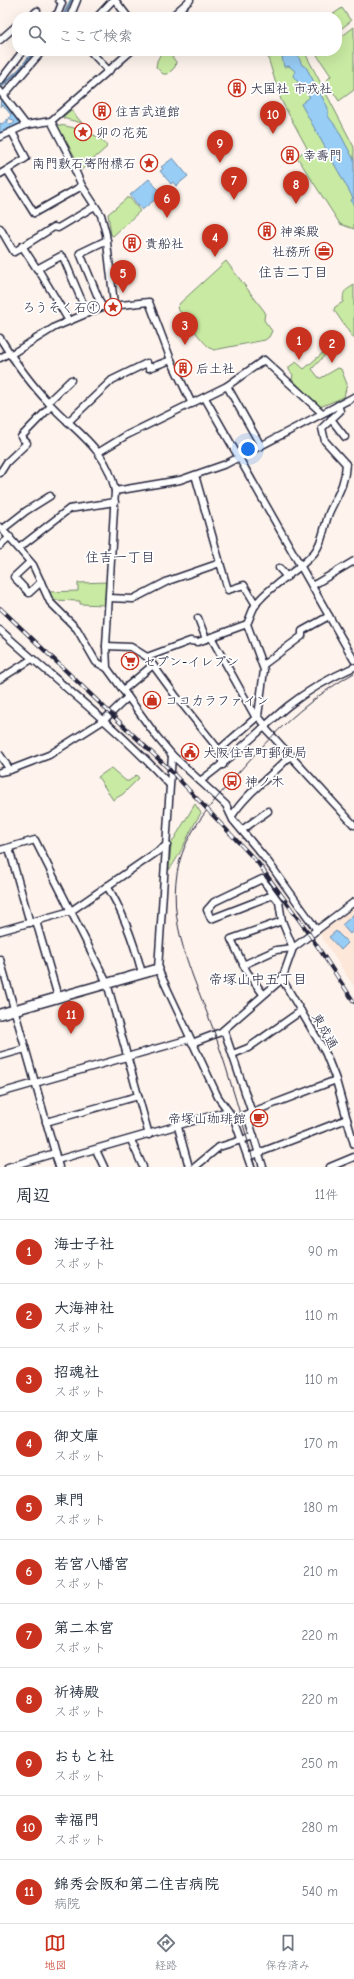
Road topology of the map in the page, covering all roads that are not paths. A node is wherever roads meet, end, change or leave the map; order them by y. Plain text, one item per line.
1 (59, 0) edge
2 (77, 0) edge
3 (114, 0) edge
4 (190, 0) edge
5 (58, 12) edge
6 (72, 12) edge
7 (102, 12) edge
8 (124, 12) edge
9 (177, 12) edge
10 (12, 30) edge
11 (0, 40) edge
12 (19, 56) edge
13 (37, 56) edge
14 (94, 56) edge
15 (125, 56) edge
16 (108, 71) junction
17 (0, 81) edge
18 (2, 93) edge
19 (51, 121) junction
20 (26, 126) junction
21 (12, 132) junction
22 (0, 137) edge
23 (7, 170) junction
24 (0, 174) edge
25 (82, 186) junction
26 (96, 206) junction
27 (0, 228) edge
28 (107, 240) junction
29 (22, 246) junction
30 (38, 269) junction
31 (114, 304) junction
32 (102, 307) junction
33 (87, 313) junction
34 (69, 321) junction
35 (0, 338) edge
36 (10, 354) junction
37 (0, 358) edge
38 (171, 360) junction
39 (71, 380) dead end
40 (227, 386) junction
41 (205, 398) junction
42 (354, 398) edge
43 (49, 404) junction
44 (192, 404) junction
45 (338, 405) junction
46 (322, 412) junction
47 (331, 419) junction
48 (68, 422) junction
49 (345, 437) dead end
50 (261, 446) junction
51 (99, 452) junction
52 (238, 459) junction
53 (0, 473) edge
54 (195, 475) junction
55 (115, 491) junction
56 (50, 496) dead end
57 (115, 502) junction
58 (2, 528) edge
59 (10, 537) junction
60 (0, 546) edge
61 (19, 548) junction
62 (354, 561) edge
63 (30, 562) junction
64 (220, 563) junction
65 (301, 566) junction
66 (280, 568) dead end
67 (286, 577) junction
68 (41, 582) junction
69 (312, 586) junction
70 (109, 598) junction
71 (256, 605) junction
72 (329, 616) junction
73 (198, 618) dead end
74 (247, 624) junction
75 (0, 630) edge
76 (209, 638) junction
77 (106, 646) junction
78 (147, 657) junction
79 (32, 659) junction
80 (354, 660) edge
81 (153, 665) junction
82 (263, 665) junction
83 (354, 667) edge
84 (107, 668) junction
85 (0, 679) edge
86 (123, 690) junction
87 (128, 697) junction
88 (257, 717) junction
89 (104, 720) junction
90 (266, 727) junction
91 (219, 750) junction
92 (0, 755) edge
93 (172, 755) junction
94 (291, 755) junction
95 (223, 765) junction
96 (10, 770) junction
97 (0, 772) edge
98 (200, 782) junction
99 (169, 784) junction
100 (268, 811) dead end
101 (232, 816) junction
102 (353, 823) edge
103 (242, 830) junction
104 (167, 845) junction
105 (9, 848) junction
106 (0, 850) edge
107 (107, 886) junction
108 (273, 895) junction
109 (354, 902) edge
110 (71, 911) junction
111 (282, 921) junction
112 (33, 922) junction
113 (317, 930) junction
114 (0, 931) edge
115 (293, 948) junction
116 (0, 959) edge
117 (243, 965) junction
118 (158, 969) junction
119 (142, 973) junction
120 (282, 979) junction
121 (107, 983) junction
122 (263, 994) junction
123 (58, 997) junction
124 (14, 1010) junction
125 (301, 1011) junction
126 (0, 1014) edge
127 (224, 1030) junction
128 (191, 1041) junction
129 (25, 1049) junction
130 (233, 1054) junction
131 (0, 1056) edge
132 (128, 1057) junction
133 (336, 1080) junction
134 (35, 1084) junction
135 (0, 1094) edge
136 (138, 1096) junction
137 (228, 1112) junction
138 (250, 1114) junction
139 (234, 1119) junction
140 (348, 1119) junction
141 (46, 1122) junction
142 (178, 1127) junction
143 (149, 1134) junction
144 (254, 1136) junction
145 (131, 1140) junction
146 (243, 1140) junction
147 (354, 1144) edge
148 (96, 1150) junction
149 (55, 1153) junction
150 (259, 1153) junction
151 (248, 1156) junction
152 (354, 1157) edge
153 (57, 1160) junction
154 (8, 1167) edge
155 (59, 1167) edge
156 (104, 1167) edge
157 (143, 1167) edge
158 (189, 1167) edge
159 (195, 1167) edge
160 (251, 1167) edge
161 (263, 1167) edge
162 (330, 1167) edge

1 - 5 street
2 - 6 street
3 - 7 street
3 - 8 street
4 - 9 street
10 - 11 street
12 - 17 street
13 - 18 street
14 - 16 street
15 - 16 street
16 - 19 street
18 - 20 street
19 - 20 street
19 - 25 street
20 - 21 street
21 - 22 street
21 - 23 street
23 - 24 street
23 - 25 street
25 - 26 street
26 - 28 street
26 - 29 street
27 - 29 street
28 - 31 street
28 - 32 street
29 - 30 street
30 - 33 street
30 - 34 street
31 - 32 street
31 - 38 street
32 - 33 street
33 - 34 street
34 - 36 street
35 - 36 street
36 - 37 street
36 - 43 street
38 - 44 street
38 - 48 street
39 - 43 street
40 - 41 street
40 - 46 street
40 - 50 street
41 - 44 street
41 - 52 street
42 - 45 street
43 - 48 street
43 - 53 street
44 - 51 street
45 - 46 street
45 - 47 street
46 - 50 street
47 - 49 street
47 - 65 street
48 - 51 street
50 - 52 street
51 - 55 street
52 - 54 street
52 - 65 street
54 - 55 street
54 - 64 street
55 - 57 street
56 - 58 street
57 - 61 street
57 - 70 street
58 - 59 street
59 - 60 street
59 - 61 street
61 - 63 street
62 - 69 street
63 - 68 street
63 - 68 street
64 - 70 street
64 - 71 street
65 - 67 street
65 - 69 street
66 - 67 street
67 - 71 street
68 - 84 street
69 - 72 street
70 - 77 street
71 - 74 street
72 - 80 street
72 - 82 street
73 - 76 street
74 - 76 street
74 - 82 street
75 - 79 street
76 - 78 street
76 - 88 street
77 - 78 street
77 - 84 street
78 - 81 street
79 - 85 street
79 - 89 street
81 - 86 street
81 - 91 street
82 - 88 street
83 - 90 street
84 - 86 street
86 - 87 street
87 - 89 street
87 - 93 street
88 - 90 street
88 - 91 street
89 - 96 street
89 - 99 street
90 - 94 street
90 - 95 street
91 - 95 street
92 - 96 street
93 - 98 street
93 - 99 street
94 - 101 street
94 - 102 street
95 - 98 street
96 - 97 street
98 - 101 street
99 - 104 street
100 - 103 street
101 - 103 street
103 - 113 street
104 - 107 street
104 - 118 street
105 - 106 street
105 - 110 street
105 - 112 street
107 - 110 street
107 - 119 street
108 - 108 street
108 - 111 street
109 - 113 street
110 - 112 street
110 - 121 street
111 - 115 street
111 - 117 street
112 - 114 street
112 - 123 street
113 - 115 street
115 - 117 street
115 - 120 street
116 - 124 street
117 - 122 street
118 - 119 street
118 - 128 street
119 - 121 street
120 - 122 street
120 - 125 street, 東成通
121 - 123 street
121 - 132 street
122 - 127 street
123 - 124 street
124 - 126 street
124 - 129 street
125 - 130 street
125 - 133 street, 東成通
127 - 128 street
127 - 130 street
128 - 132 street
128 - 137 street
129 - 131 street
129 - 134 street
130 - 138 street
132 - 134 street
132 - 136 street
133 - 138 street
133 - 140 street, 東成通
134 - 135 street
134 - 141 street
136 - 141 street
136 - 143 street
137 - 139 street
137 - 142 street
138 - 139 street
138 - 144 street
139 - 146 street
140 - 147 street, 東成通
140 - 150 street
141 - 149 street
142 - 143 street
142 - 158 street
143 - 145 street
144 - 146 street
144 - 150 street
145 - 148 street
145 - 157 street
146 - 151 street
146 - 159 street
148 - 153 street
148 - 156 street
149 - 153 street
149 - 154 street
150 - 151 street
150 - 161 street
151 - 160 street
152 - 162 street
153 - 155 street

